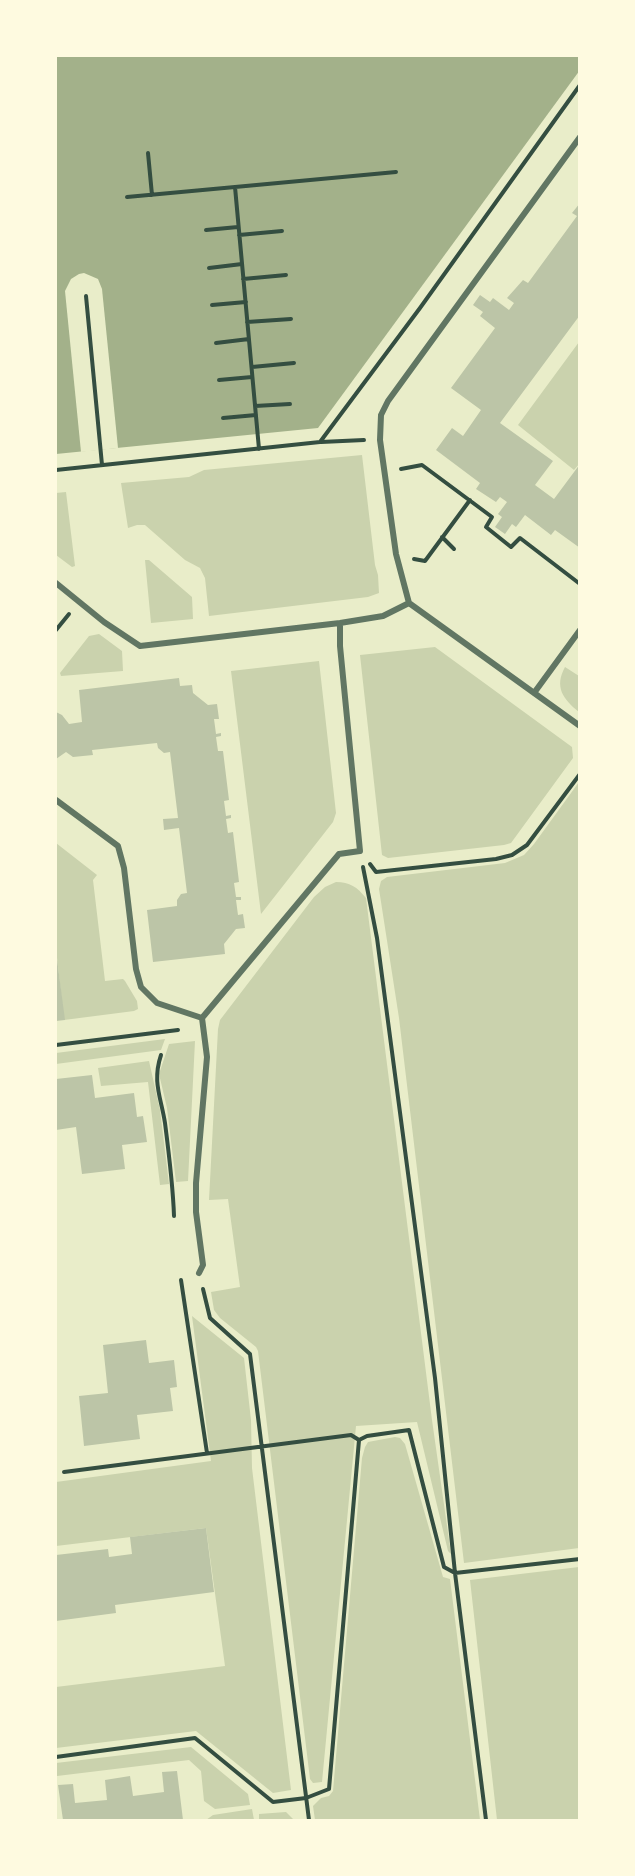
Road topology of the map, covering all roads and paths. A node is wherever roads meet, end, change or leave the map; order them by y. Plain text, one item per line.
1 (579, 85) edge
2 (579, 137) edge
3 (148, 153) dead end
4 (396, 172) dead end
5 (235, 187) junction
6 (152, 195) junction
7 (127, 197) dead end
8 (238, 227) junction
9 (206, 230) dead end
10 (282, 231) dead end
11 (239, 235) junction
12 (242, 264) junction
13 (209, 268) dead end
14 (286, 274) dead end
15 (243, 279) junction
16 (86, 296) dead end
17 (246, 302) junction
18 (212, 305) dead end
19 (291, 319) dead end
20 (247, 322) junction
21 (249, 339) junction
22 (216, 343) dead end
23 (294, 363) dead end
24 (252, 367) junction
25 (252, 377) junction
26 (219, 380) dead end
27 (290, 404) dead end
28 (255, 406) junction
29 (223, 417) dead end
30 (256, 417) junction
31 (380, 440) junction
32 (320, 442) junction
33 (259, 449) junction
34 (102, 465) junction
35 (56, 470) edge
36 (395, 470) dead end
37 (470, 500) junction
38 (442, 537) junction
39 (454, 549) dead end
40 (396, 554) junction
41 (56, 583) edge
42 (579, 584) edge
43 (409, 603) junction
44 (340, 624) junction
45 (579, 630) edge
46 (534, 693) junction
47 (579, 726) edge
48 (579, 774) edge
49 (56, 800) edge
50 (360, 851) junction
51 (202, 1018) junction
52 (179, 1030) dead end
53 (56, 1045) edge
54 (161, 1055) dead end
55 (174, 1216) dead end
56 (199, 1274) joint
57 (181, 1280) dead end
58 (359, 1440) junction
59 (261, 1446) junction
60 (207, 1453) junction
61 (64, 1472) dead end
62 (579, 1559) edge
63 (455, 1573) junction
64 (56, 1757) edge
65 (306, 1798) junction
66 (309, 1821) edge
67 (486, 1821) edge

1 - 32 path
2 - 31 street
3 - 6 path
4 - 5 path
5 - 6 path
5 - 8 path
6 - 7 path
8 - 9 path
8 - 11 path
10 - 11 path
11 - 12 path
12 - 13 path
12 - 15 path
14 - 15 path
15 - 17 path
16 - 34 path
17 - 18 path
17 - 20 path
19 - 20 path
20 - 21 path
21 - 22 path
21 - 24 path
23 - 24 path
24 - 25 path
25 - 26 path
25 - 28 path
27 - 28 path
28 - 30 path
29 - 30 path
30 - 33 path
31 - 32 path
31 - 40 street
32 - 33 path
33 - 34 path
34 - 35 path
36 - 37 path
37 - 38 path
37 - 42 path
38 - 39 path
38 - 40 path
40 - 43 street
41 - 44 street
43 - 44 street
43 - 46 street
44 - 50 street
45 - 46 street
46 - 47 street
48 - 50 path
49 - 51 street
50 - 51 street
50 - 63 path
51 - 56 street
52 - 53 path
54 - 55 path
56 - 59 path
57 - 60 path
58 - 59 path
58 - 63 path
58 - 65 path
59 - 60 path
59 - 65 path
60 - 61 path
62 - 63 path
63 - 67 path
64 - 65 path
65 - 66 path

